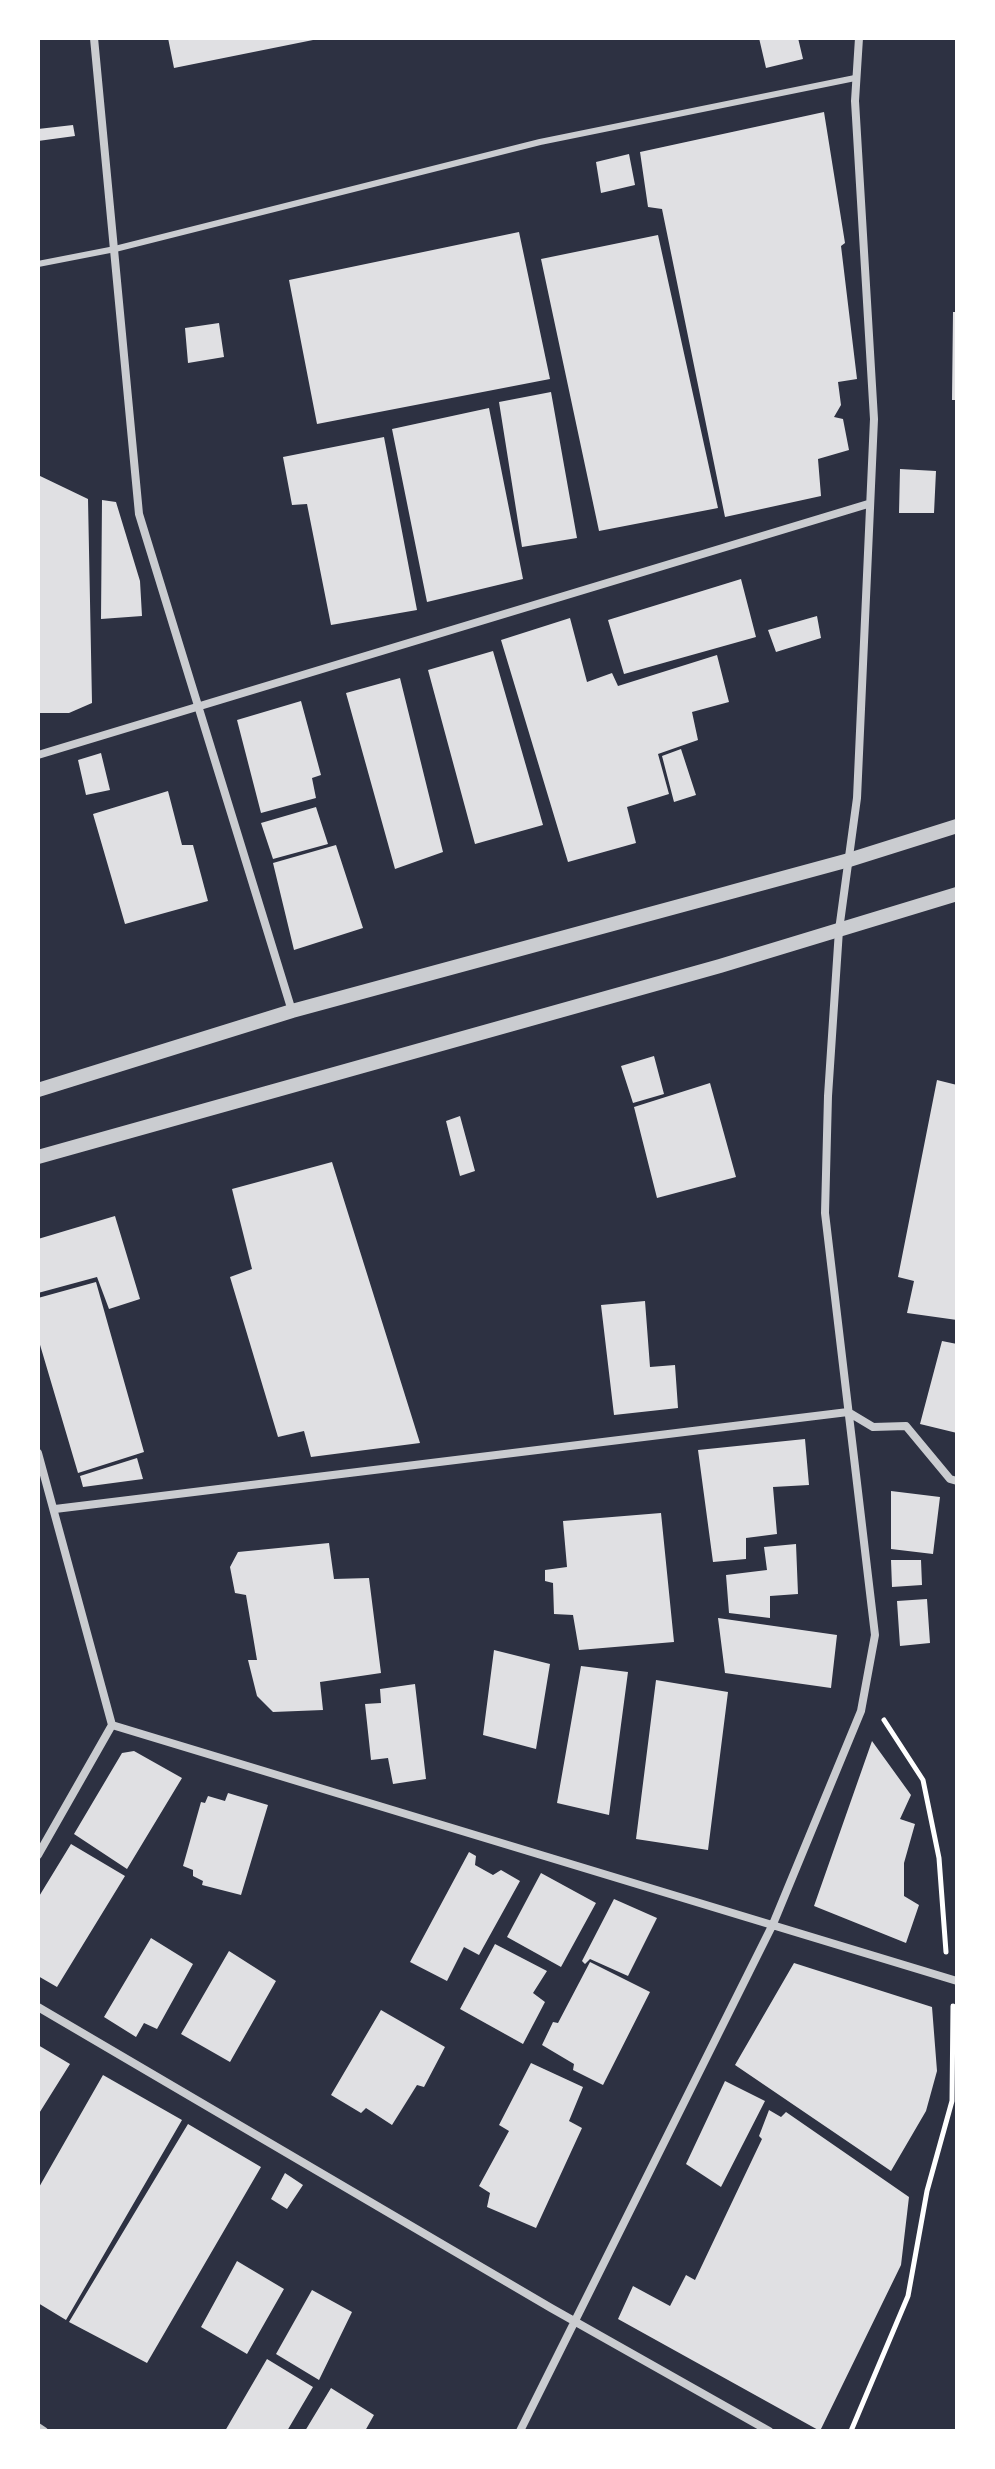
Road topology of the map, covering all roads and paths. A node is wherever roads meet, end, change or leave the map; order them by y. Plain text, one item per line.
1 (94, 38) edge
2 (859, 38) edge
3 (855, 78) junction
4 (115, 249) junction
5 (38, 264) edge
6 (868, 504) junction
7 (197, 707) junction
8 (38, 755) edge
9 (957, 826) edge
10 (849, 860) junction
11 (957, 894) edge
12 (839, 930) junction
13 (292, 1011) junction
14 (38, 1090) edge
15 (38, 1157) edge
16 (848, 1412) junction
17 (38, 1453) edge
18 (957, 1481) edge
19 (55, 1509) junction
20 (861, 1711) junction
21 (112, 1725) junction
22 (38, 1855) edge
23 (773, 1924) junction
24 (955, 1980) edge
25 (38, 2007) edge
26 (577, 2320) junction
27 (38, 2427) edge
28 (44, 2431) edge
29 (520, 2431) edge
30 (769, 2431) edge
31 (851, 2431) edge

1 - 4 street
2 - 3 street
3 - 4 lane
3 - 6 street
4 - 5 lane
4 - 7 street
6 - 7 street
6 - 10 street
7 - 8 street
7 - 13 street
9 - 10 street
10 - 12 street
10 - 13 street
11 - 12 street
12 - 15 street
12 - 16 street
13 - 14 street
16 - 18 street
16 - 19 street
16 - 20 street
17 - 19 street
19 - 21 street
20 - 23 street
20 - 24 path
21 - 22 street
21 - 23 street
23 - 24 street
23 - 26 street
24 - 31 path
25 - 26 street
26 - 29 street
26 - 30 street
27 - 28 street

